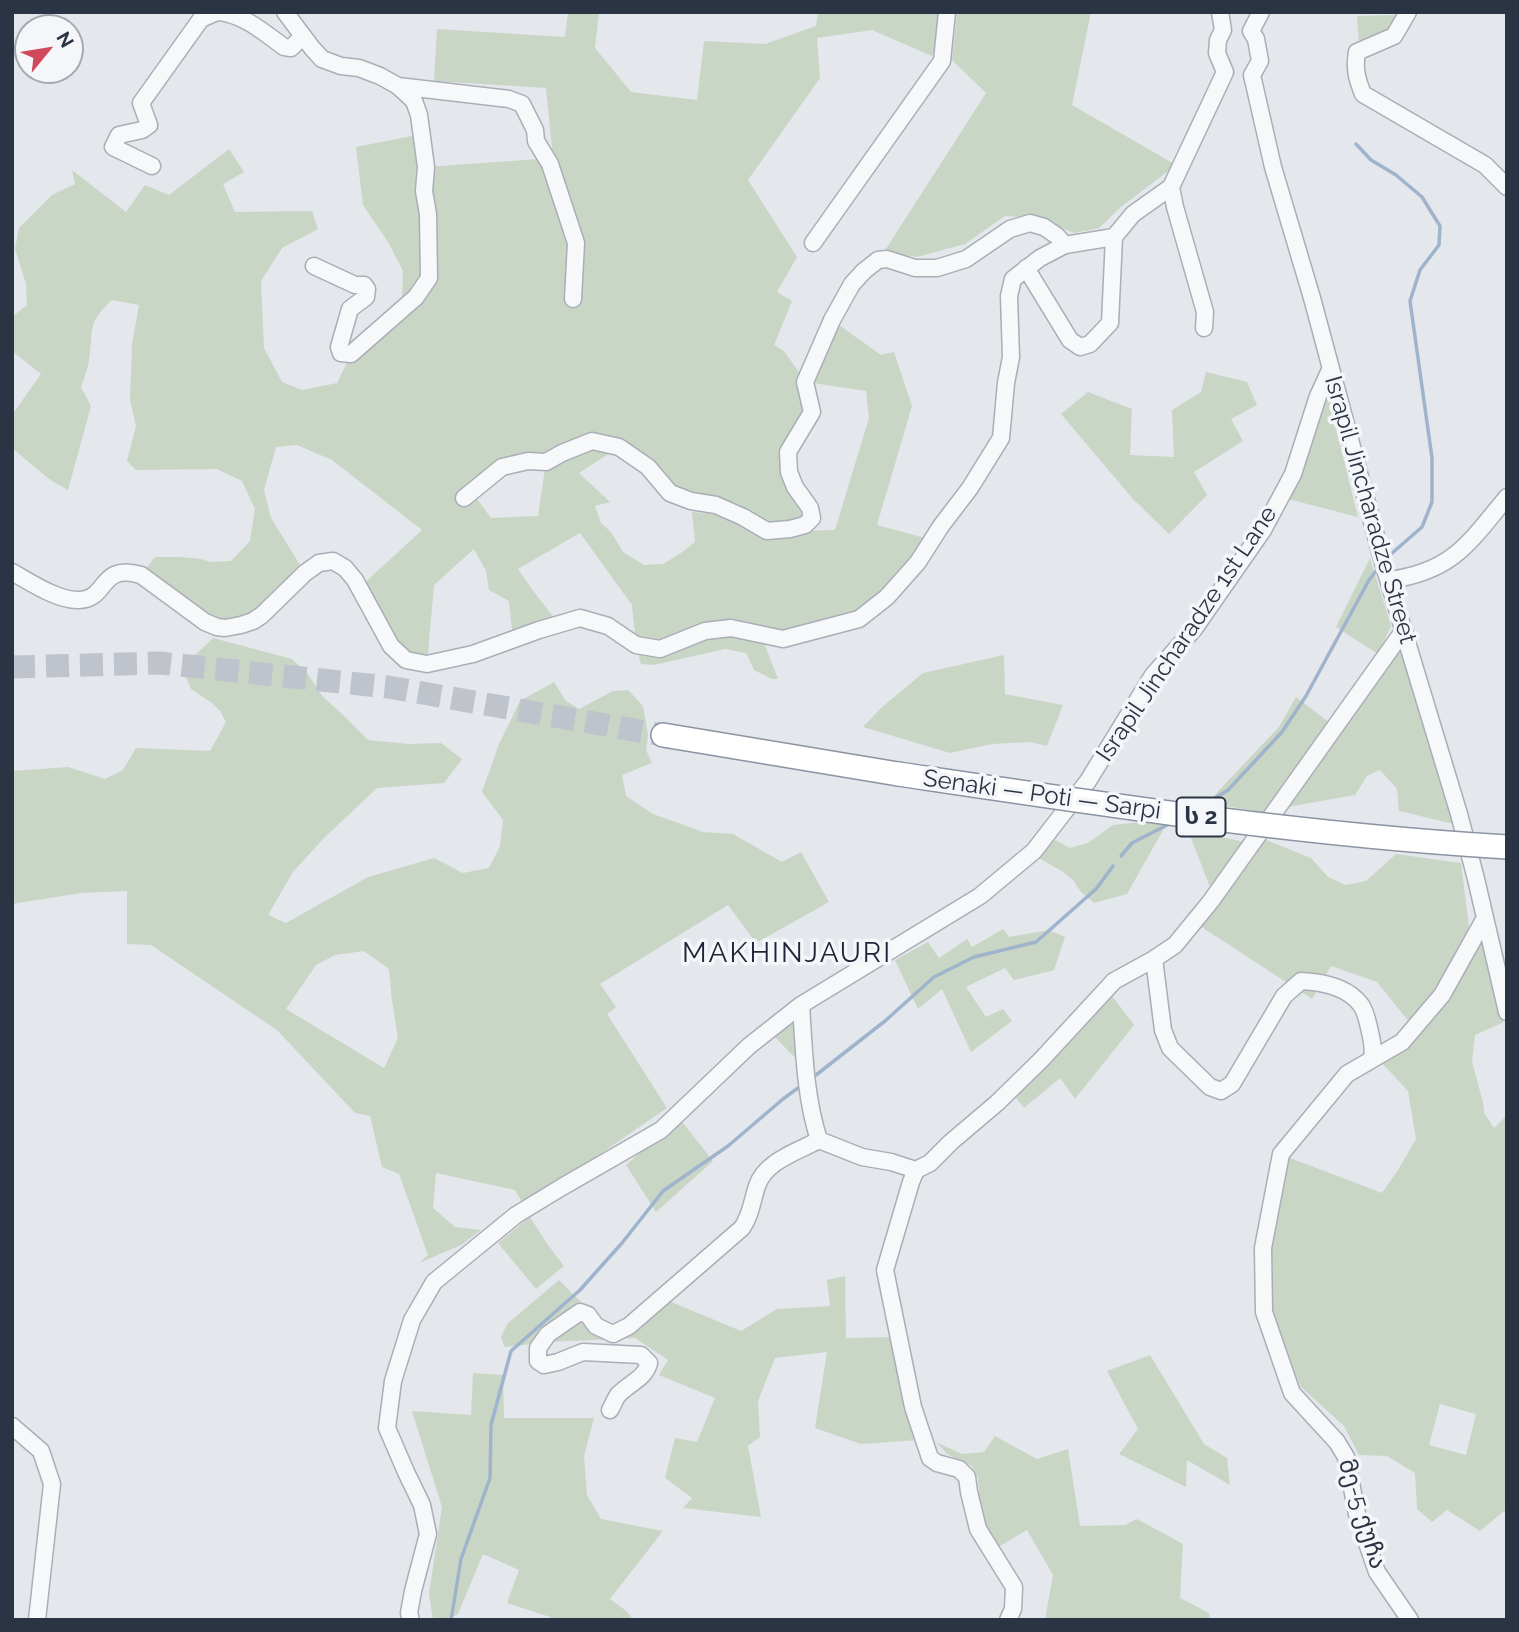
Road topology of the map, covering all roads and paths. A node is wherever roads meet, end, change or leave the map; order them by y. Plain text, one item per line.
1 (218, 12) edge
2 (285, 12) edge
3 (947, 12) edge
4 (1220, 12) edge
5 (1261, 12) edge
6 (1408, 12) edge
7 (1223, 30) junction
8 (1251, 31) junction
9 (303, 36) junction
10 (1225, 72) junction
11 (1252, 75) junction
12 (398, 86) junction
13 (152, 166) dead end
14 (1171, 187) junction
15 (1507, 187) edge
16 (1114, 237) junction
17 (813, 243) dead end
18 (1065, 245) junction
19 (314, 266) dead end
20 (1026, 268) junction
21 (573, 299) dead end
22 (1204, 328) dead end
23 (1330, 370) junction
24 (1507, 497) edge
25 (464, 498) dead end
26 (12, 572) edge
27 (1390, 580) junction
28 (1404, 630) junction
29 (663, 735) tunnel mouth
30 (1507, 847) edge
31 (1485, 918) junction
32 (1154, 960) junction
33 (802, 1004) junction
34 (1507, 1012) edge
35 (1372, 1059) junction
36 (820, 1140) junction
37 (916, 1170) junction
38 (610, 1410) dead end
39 (12, 1426) edge
40 (37, 1620) edge
41 (411, 1620) edge
42 (1008, 1620) edge
43 (1410, 1620) edge

1 - 9 street
1 - 13 street
2 - 9 street
3 - 17 street
4 - 7 street
5 - 8 street
6 - 15 street
7 - 8 street
7 - 10 street
8 - 11 street, Israpil Jincharadze Street
9 - 12 street
10 - 11 street
10 - 14 street
11 - 23 street, Israpil Jincharadze Street
12 - 19 street
12 - 21 street
14 - 16 street
14 - 22 street
16 - 18 street
16 - 20 street
18 - 20 street
18 - 25 street
20 - 26 street
23 - 27 street, Israpil Jincharadze Street
23 - 33 street, Israpil Jincharadze 1st Lane
24 - 27 street
27 - 28 street, Israpil Jincharadze Street
28 - 31 street, Israpil Jincharadze Street
28 - 32 street
29 - 30 highway, Senaki — Poti — Sarpi / ს 2, bridge
31 - 34 street, Israpil Jincharadze Street
31 - 35 street, მე-5 ქუჩა
32 - 35 street
32 - 37 street
33 - 36 street
33 - 41 street, Israpil Jincharadze 1st Lane
35 - 43 street, მე-5 ქუჩა
36 - 37 street
36 - 38 street
37 - 42 street
39 - 40 street

